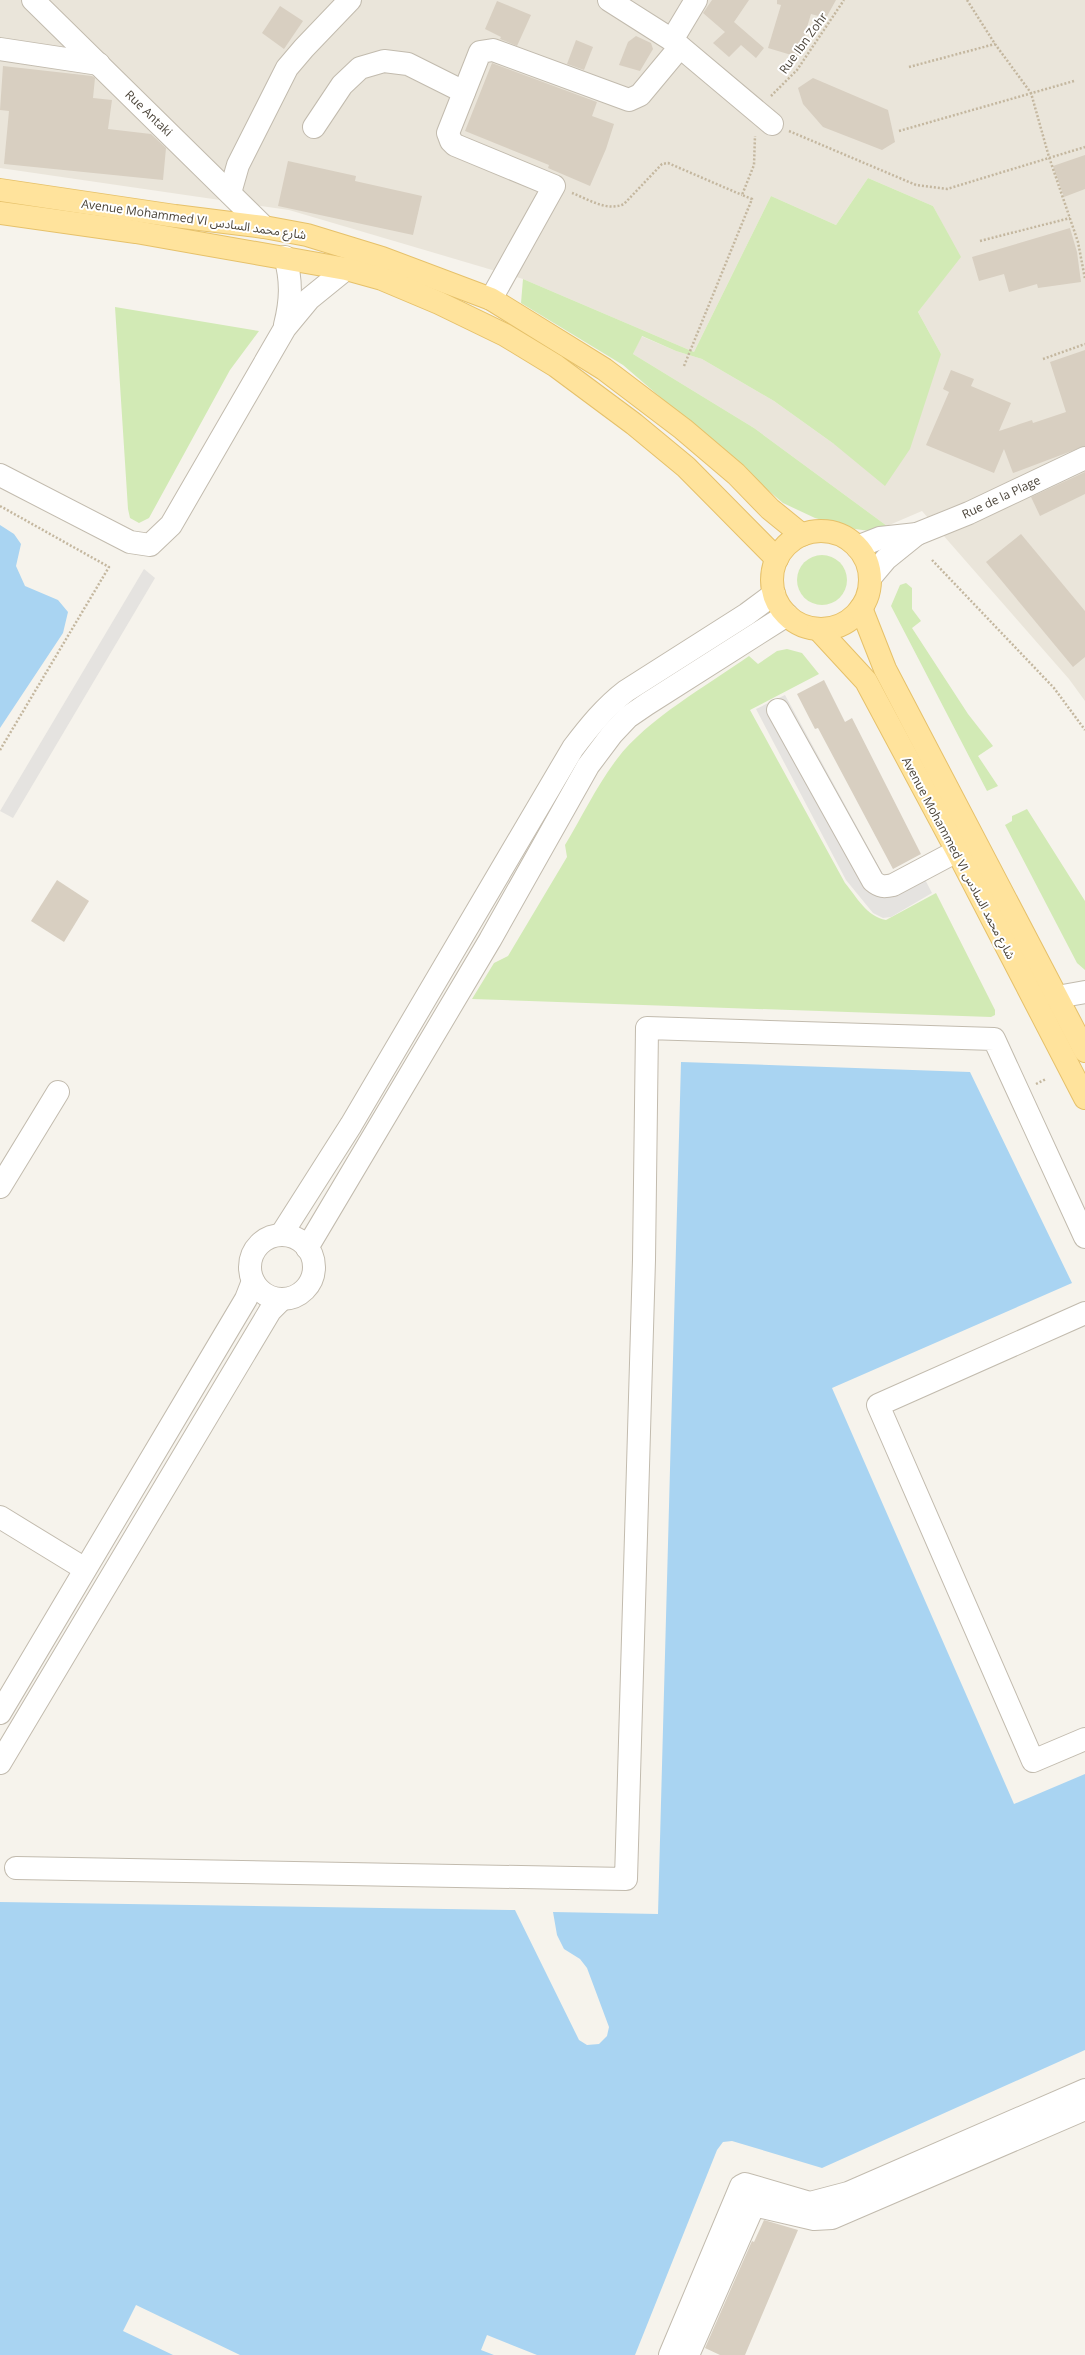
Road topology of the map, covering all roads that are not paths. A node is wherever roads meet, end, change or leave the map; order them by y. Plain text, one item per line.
1 (350, 0) edge
2 (609, 0) edge
3 (696, 0) edge
4 (40, 3) edge
5 (676, 43) junction
6 (0, 49) edge
7 (99, 64) junction
8 (464, 92) junction
9 (765, 117) road end
10 (314, 127) dead end
11 (0, 190) edge
12 (230, 193) junction
13 (0, 213) edge
14 (264, 227) junction
15 (285, 257) junction
16 (346, 270) junction
17 (490, 299) junction
18 (285, 328) junction
19 (1085, 458) edge
20 (0, 476) edge
21 (917, 534) junction
22 (802, 535) junction
23 (857, 547) junction
24 (777, 559) junction
25 (870, 578) junction
26 (774, 594) junction
27 (861, 608) junction
28 (787, 615) junction
29 (818, 629) junction
30 (778, 710) dead end
31 (957, 851) junction
32 (1085, 992) edge
33 (1057, 997) junction
34 (1084, 1046) edge
35 (58, 1092) dead end
36 (1085, 1098) edge
37 (0, 1187) edge
38 (281, 1235) junction
39 (1085, 1237) edge
40 (307, 1248) junction
41 (253, 1281) junction
42 (282, 1299) junction
43 (1085, 1314) edge
44 (0, 1517) edge
45 (85, 1569) junction
46 (0, 1713) edge
47 (1085, 1739) edge
48 (0, 1763) edge
49 (16, 1868) dead end
50 (1085, 2090) edge
51 (1085, 2110) edge
52 (750, 2196) junction
53 (670, 2355) edge
54 (688, 2355) edge

1 - 12 street
2 - 5 street
3 - 5 street
4 - 7 street, Rue Antaki
5 - 8 street
5 - 9 street
6 - 7 street
7 - 12 street, Rue Antaki
8 - 10 street
8 - 17 street
11 - 14 main road, Avenue Mohammed VI شارع محمد السادس
12 - 14 street, Rue Antaki
13 - 15 main road, Avenue Mohammed VI شارع محمد السادس
14 - 17 main road, Avenue Mohammed VI شارع محمد السادس
15 - 16 main road, Avenue Mohammed VI شارع محمد السادس
15 - 18 street
16 - 18 street
16 - 24 main road, Avenue Mohammed VI شارع محمد السادس
17 - 22 main road, Avenue Mohammed VI شارع محمد السادس
18 - 20 street
19 - 21 street, Rue de la Plage
21 - 23 street
21 - 25 street
22 - 23 main road
22 - 24 main road
23 - 25 main road
24 - 26 main road
25 - 27 main road
26 - 28 main road
26 - 38 street
27 - 29 main road
27 - 33 main road, Avenue Mohammed VI شارع محمد السادس
28 - 29 main road
28 - 40 street
29 - 31 main road, Avenue Mohammed VI شارع محمد السادس
30 - 31 street
31 - 36 main road, Avenue Mohammed VI شارع محمد السادس
32 - 33 street
33 - 34 main road, Avenue Mohammed VI شارع محمد السادس
35 - 37 street
38 - 40 street
38 - 41 street
39 - 49 street
40 - 42 street
41 - 42 street
41 - 45 street
42 - 48 street
43 - 47 street
44 - 45 street
45 - 46 street
50 - 52 street
51 - 52 street
52 - 53 street
52 - 54 street

